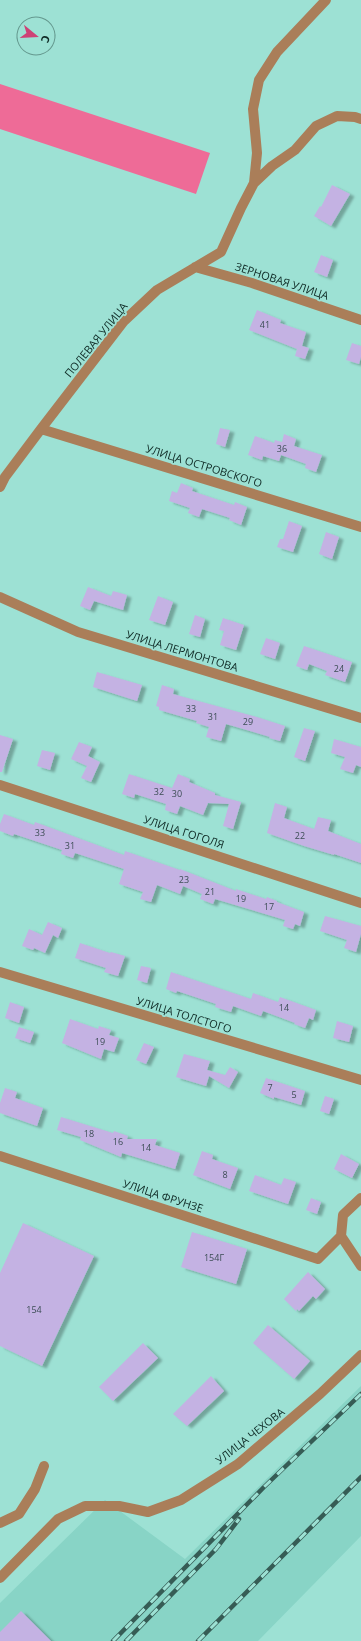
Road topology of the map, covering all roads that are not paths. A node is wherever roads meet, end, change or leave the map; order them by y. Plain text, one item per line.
1 (326, 0) edge
2 (361, 119) edge
3 (254, 183) junction
4 (195, 267) junction
5 (361, 320) edge
6 (41, 429) junction
7 (0, 487) edge
8 (361, 527) edge
9 (0, 597) edge
10 (361, 718) edge
11 (0, 784) edge
12 (361, 903) edge
13 (0, 972) edge
14 (361, 1080) edge
15 (0, 1156) edge
16 (361, 1198) edge
17 (341, 1236) junction
18 (361, 1266) edge
19 (361, 1355) edge
20 (44, 1466) dead end
21 (0, 1523) edge
22 (0, 1578) edge

1 - 3 street, ПОЛЕВАЯ УЛИЦА
2 - 3 street
3 - 4 street, ПОЛЕВАЯ УЛИЦА
4 - 5 street, ЗЕРНОВАЯ УЛИЦА
4 - 6 street, ПОЛЕВАЯ УЛИЦА
6 - 7 street, ПОЛЕВАЯ УЛИЦА
6 - 8 street, УЛИЦА ОСТРОВСКОГО
9 - 10 street, УЛИЦА ЛЕРМОНТОВА
11 - 12 street, УЛИЦА ГОГОЛЯ
13 - 14 street, УЛИЦА ТОЛСТОГО
15 - 17 street, УЛИЦА ФРУНЗЕ
16 - 17 street
17 - 18 street
19 - 22 street, УЛИЦА ЧЕХОВА
20 - 21 street

